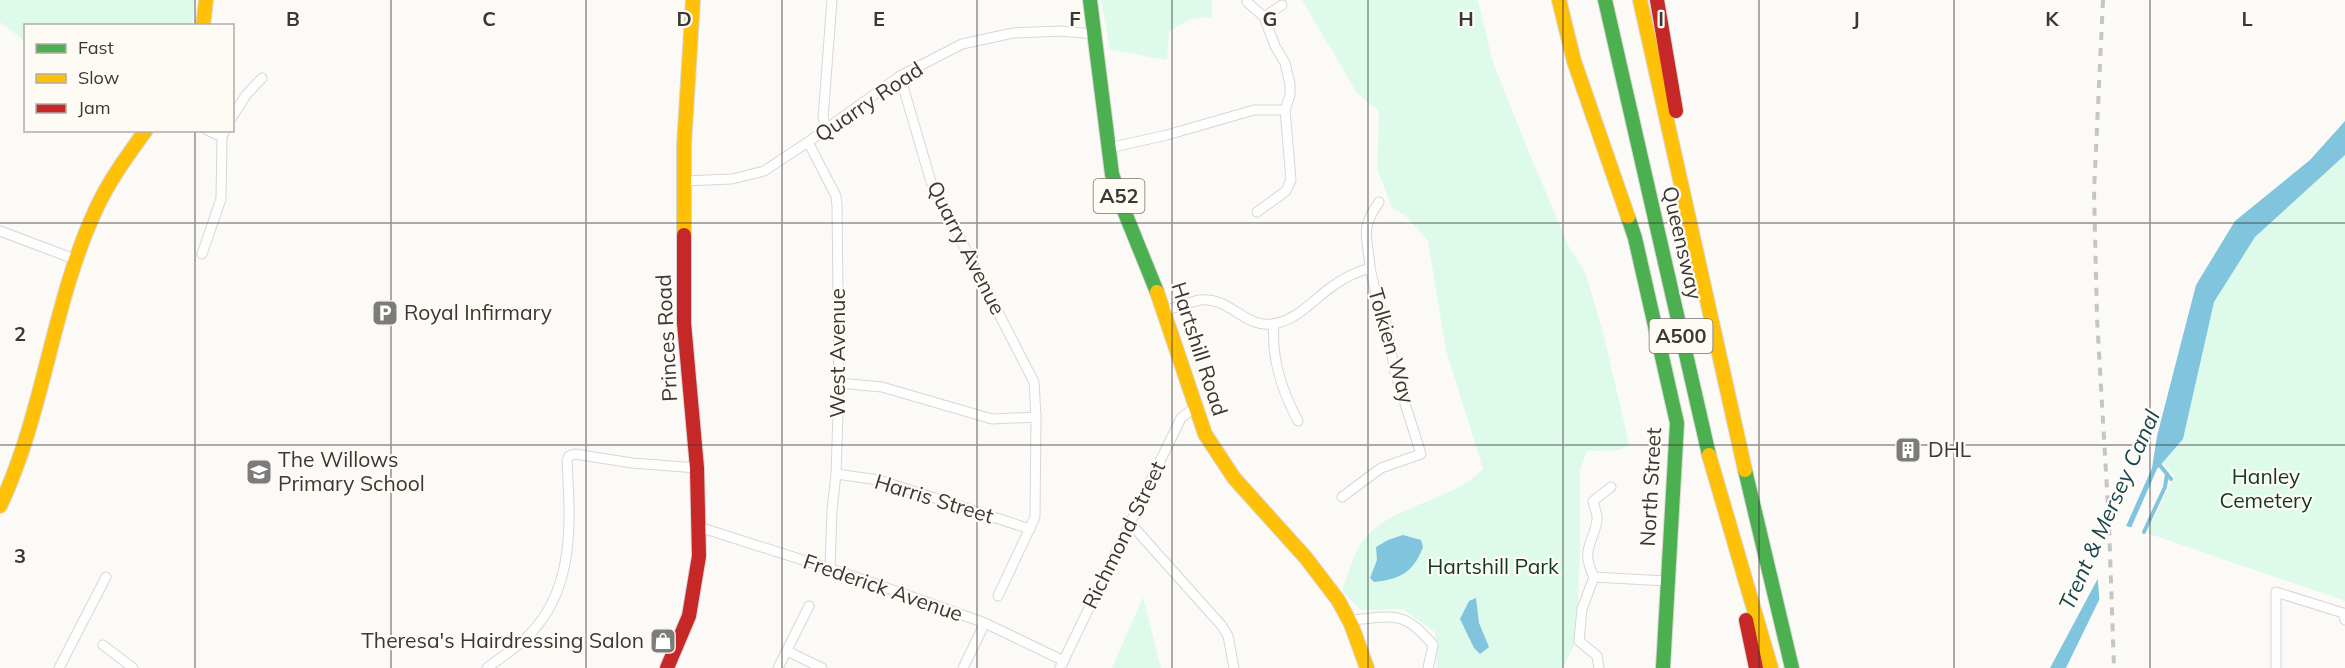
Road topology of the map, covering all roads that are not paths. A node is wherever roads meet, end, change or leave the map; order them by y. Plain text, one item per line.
1 (206, 0) edge
2 (693, 0) edge
3 (832, 0) edge
4 (1090, 0) edge
5 (1559, 0) edge
6 (1605, 0) edge
7 (1640, 0) edge
8 (1657, 0) edge
9 (1247, 2) dead end
10 (1282, 5) dead end
11 (1264, 17) junction
12 (203, 24) edge
13 (1095, 34) junction
14 (900, 76) junction
15 (262, 78) dead end
16 (1285, 110) junction
17 (234, 112) edge
18 (826, 130) junction
19 (145, 132) edge
20 (223, 134) edge
21 (808, 142) junction
22 (1109, 148) junction
23 (684, 181) junction
24 (1379, 202) dead end
25 (1257, 212) dead end
26 (0, 231) edge
27 (202, 254) dead end
28 (77, 260) junction
29 (1370, 268) junction
30 (1704, 287) junction
31 (1165, 311) junction
32 (1274, 324) junction
33 (839, 383) junction
34 (1195, 407) junction
35 (1036, 417) junction
36 (1733, 419) junction
37 (1298, 421) dead end
38 (1702, 432) junction
39 (697, 468) junction
40 (836, 474) junction
41 (1611, 488) dead end
42 (1342, 497) dead end
43 (0, 506) edge
44 (1130, 523) junction
45 (699, 527) junction
46 (1030, 529) junction
47 (830, 569) junction
48 (105, 577) dead end
49 (1594, 577) junction
50 (1666, 580) junction
51 (998, 596) dead end
52 (809, 606) dead end
53 (1350, 620) junction
54 (2345, 620) edge
55 (985, 623) junction
56 (103, 645) dead end
57 (787, 651) junction
58 (1062, 664) edge
59 (59, 668) edge
60 (133, 668) edge
61 (487, 668) edge
62 (667, 668) edge
63 (778, 668) edge
64 (822, 668) edge
65 (963, 668) edge
66 (1234, 668) edge
67 (1367, 668) edge
68 (1428, 668) edge
69 (1599, 668) edge
70 (1663, 668) edge
71 (1756, 668) edge
72 (1771, 668) edge
73 (1792, 668) edge
74 (1803, 668) edge
75 (2276, 668) edge

1 - 12 main road
2 - 23 main road, Princes Road
3 - 18 street
4 - 13 main road, Hartshill Road / A52
5 - 50 main road, North Street
6 - 38 main road, Queensway / A500
7 - 30 main road, Queensway / A500
8 - 30 main road
9 - 11 street
10 - 11 street
11 - 16 street
13 - 14 street, Quarry Road
13 - 22 main road, Hartshill Road / A52
14 - 18 street, Quarry Road
14 - 35 street, Quarry Avenue
15 - 17 street
16 - 22 street
16 - 25 street
18 - 21 street, Quarry Road
19 - 28 main road
20 - 27 street
21 - 23 street, Quarry Road
21 - 33 street, West Avenue
22 - 31 main road, Hartshill Road / A52
23 - 39 main road, Princes Road
24 - 29 street
26 - 28 street
28 - 43 main road
29 - 32 street, Tolkien Way
29 - 42 street, Tolkien Way
30 - 36 main road, Queensway / A500
31 - 32 street
31 - 34 main road, Hartshill Road / A52
32 - 37 street
33 - 35 street
33 - 40 street, West Avenue
34 - 44 street, Richmond Street
34 - 53 main road, Hartshill Road / A52
35 - 46 street, Quarry Avenue
36 - 73 main road, Queensway / A500
36 - 74 main road
38 - 71 main road
38 - 72 main road, Queensway / A500
39 - 45 main road, Princes Road
39 - 61 street
40 - 46 street, Harris Street
40 - 47 street, West Avenue
41 - 49 street
44 - 58 street, Richmond Street
44 - 66 street
45 - 47 street, Frederick Avenue
45 - 62 main road, Princes Road
46 - 51 street, Quarry Avenue
47 - 55 street, Frederick Avenue
48 - 59 street
49 - 50 street
49 - 69 street
50 - 70 main road, North Street
52 - 57 street
53 - 67 main road, Hartshill Road / A52
53 - 68 street
54 - 75 street
55 - 58 street, Frederick Avenue
55 - 65 street
56 - 60 street
57 - 63 street
57 - 64 street

